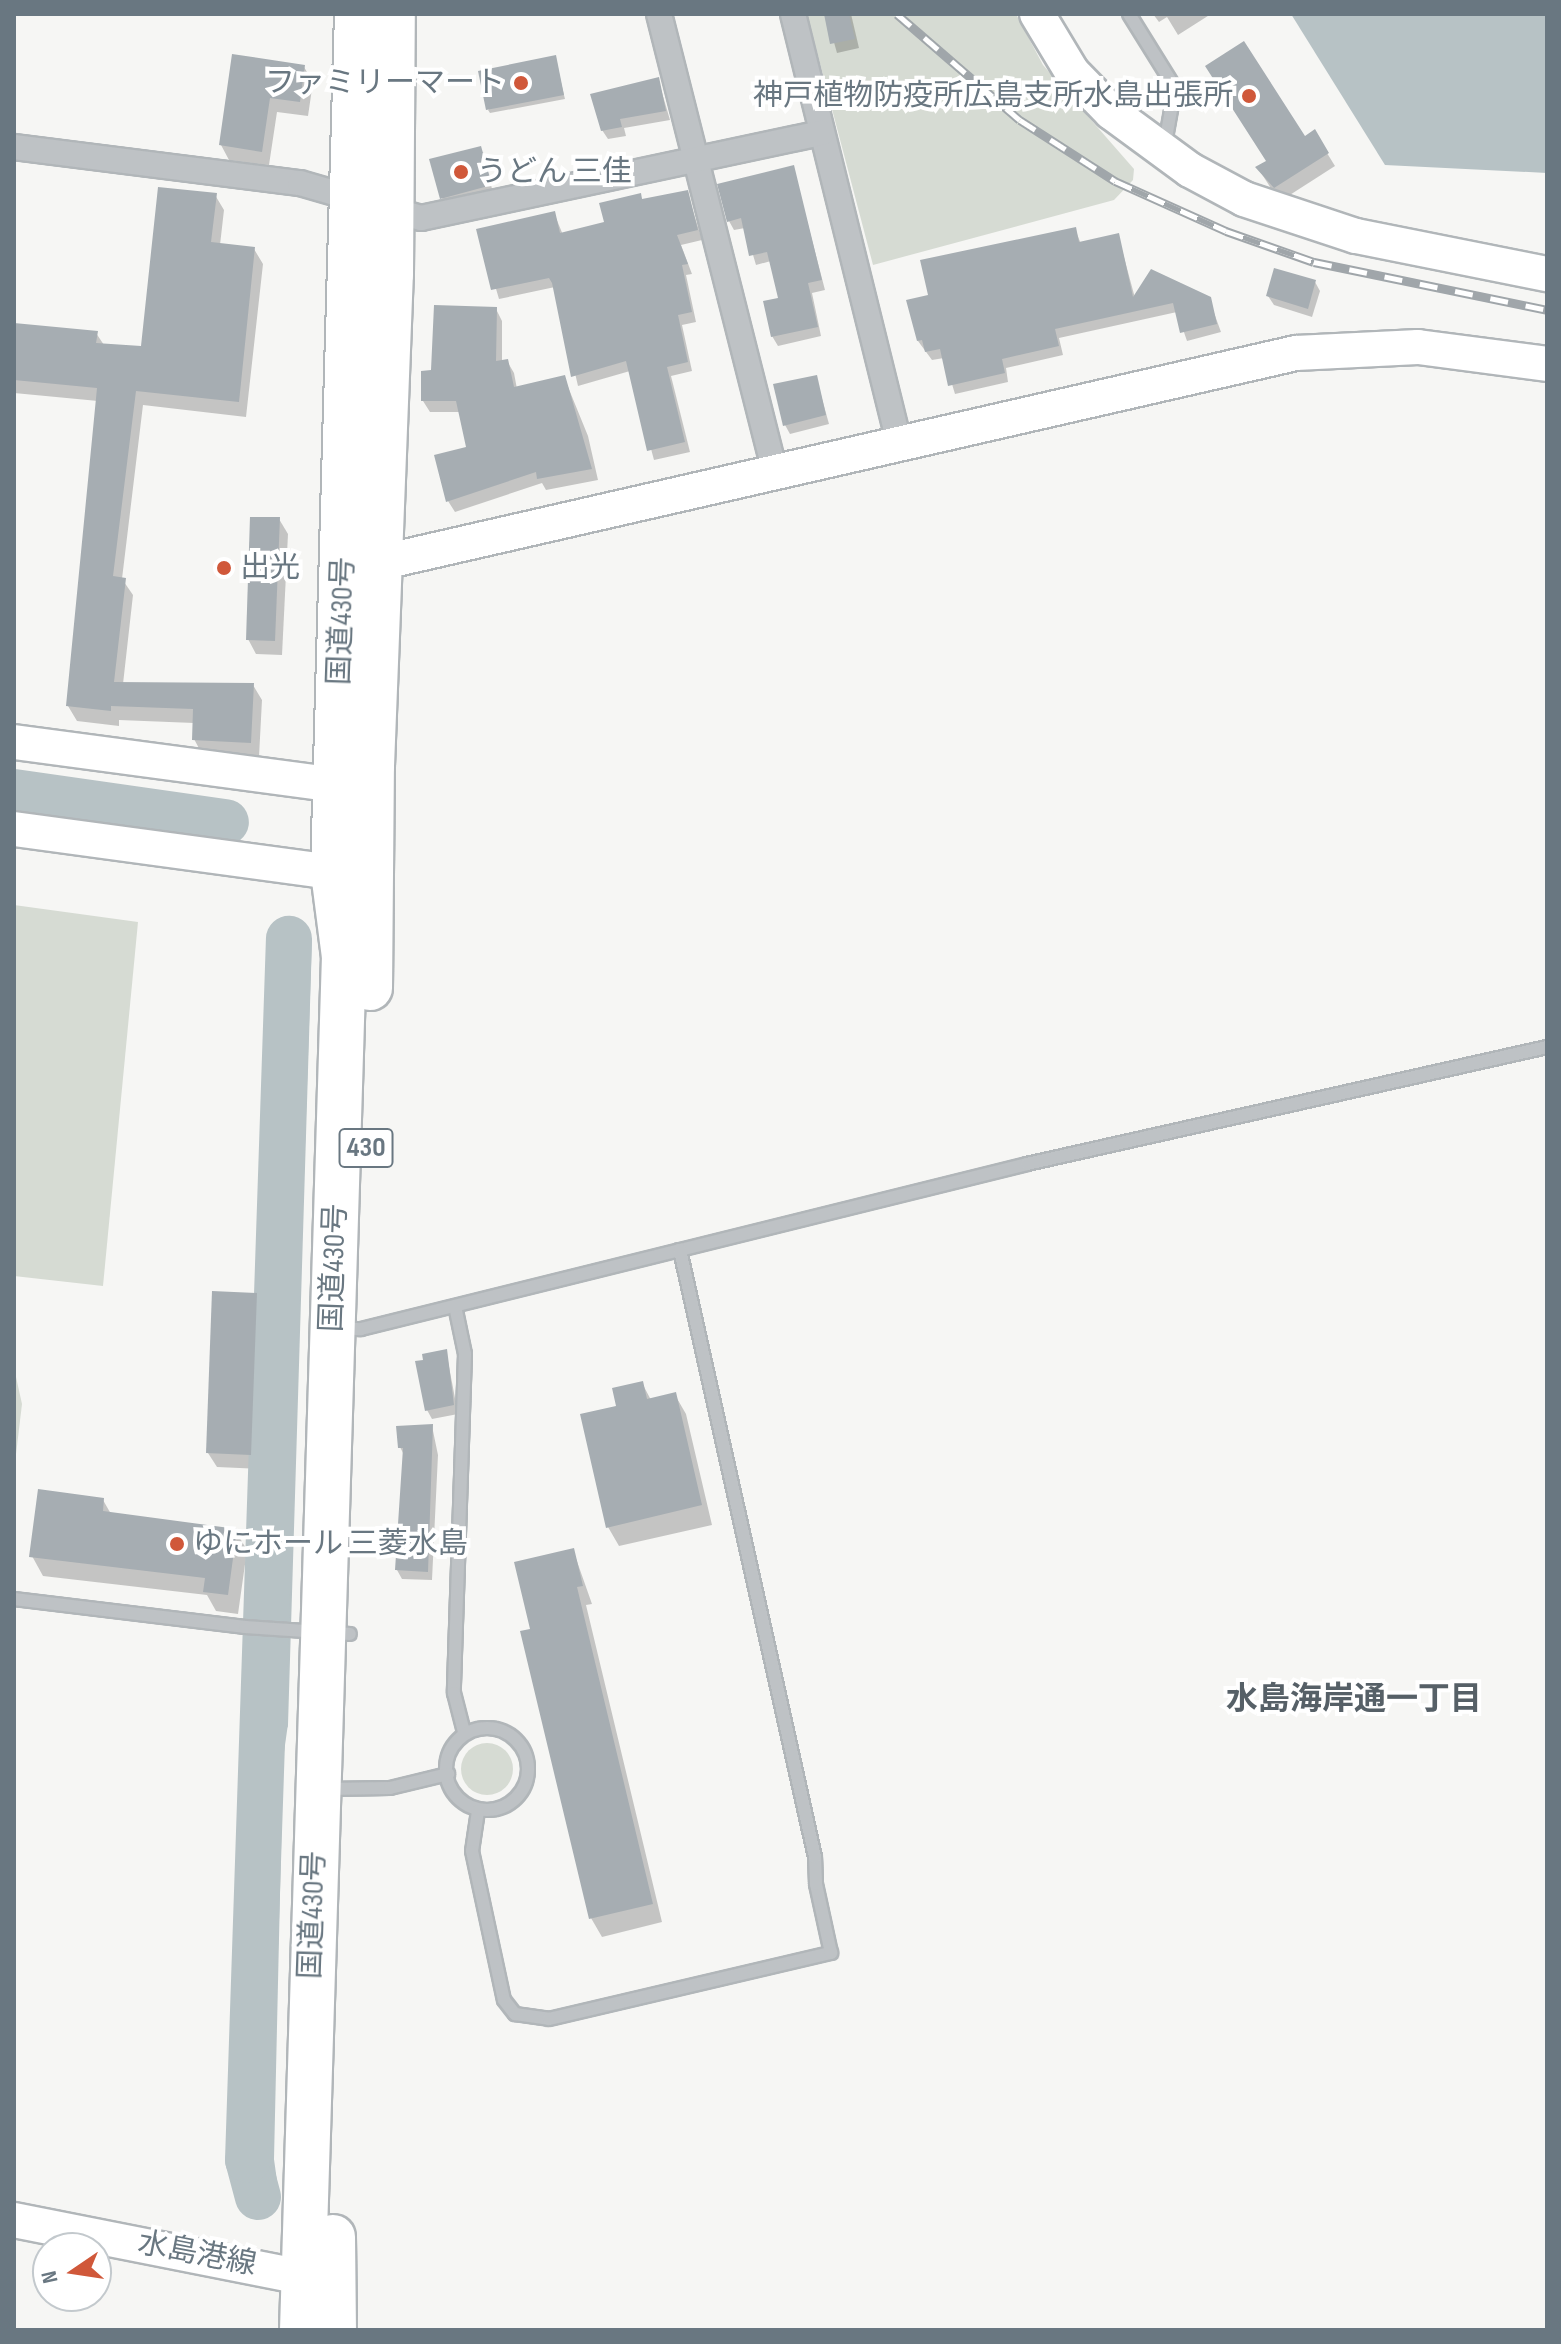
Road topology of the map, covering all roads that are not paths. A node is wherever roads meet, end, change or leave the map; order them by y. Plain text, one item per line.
1 (357, 14) edge
2 (393, 14) edge
3 (659, 14) edge
4 (793, 14) edge
5 (1037, 14) edge
6 (1129, 14) edge
7 (822, 133) junction
8 (14, 147) edge
9 (1164, 152) junction
10 (699, 162) junction
11 (372, 204) junction
12 (1547, 274) edge
13 (1547, 364) edge
14 (899, 442) junction
15 (775, 473) junction
16 (362, 567) junction
17 (14, 742) edge
18 (354, 788) junction
19 (14, 829) edge
20 (352, 875) junction
21 (1547, 1047) edge
22 (680, 1250) junction
23 (455, 1306) junction
24 (347, 1328) junction
25 (14, 1599) edge
26 (323, 1633) junction
27 (464, 1732) junction
28 (448, 1774) junction
29 (331, 1789) junction
30 (478, 1811) junction
31 (14, 2220) edge
32 (316, 2279) junction
33 (302, 2330) edge
34 (334, 2330) edge

1 - 11 highway, 国道430号 / 430
2 - 11 highway, 国道430号 / 430
3 - 10 street
4 - 7 street
5 - 9 street
6 - 9 lane
7 - 10 street
7 - 14 street
8 - 11 street
9 - 12 street
10 - 11 street
10 - 15 street
11 - 16 highway, 国道430号 / 430
13 - 14 street
14 - 15 street
15 - 16 street
16 - 18 highway, 国道430号 / 430
17 - 18 street
18 - 20 highway, 国道430号 / 430
19 - 20 street
20 - 24 highway, 国道430号 / 430
21 - 22 lane
22 - 23 lane
22 - 30 lane
23 - 24 lane
23 - 27 lane
24 - 26 highway, 国道430号 / 430
25 - 26 lane
26 - 29 highway, 国道430号 / 430
27 - 28 lane
27 - 30 lane
28 - 29 lane
28 - 30 lane
29 - 32 highway, 国道430号 / 430
31 - 32 street, 水島港線
32 - 33 highway, 国道430号 / 430
32 - 34 highway, 国道430号 / 430

